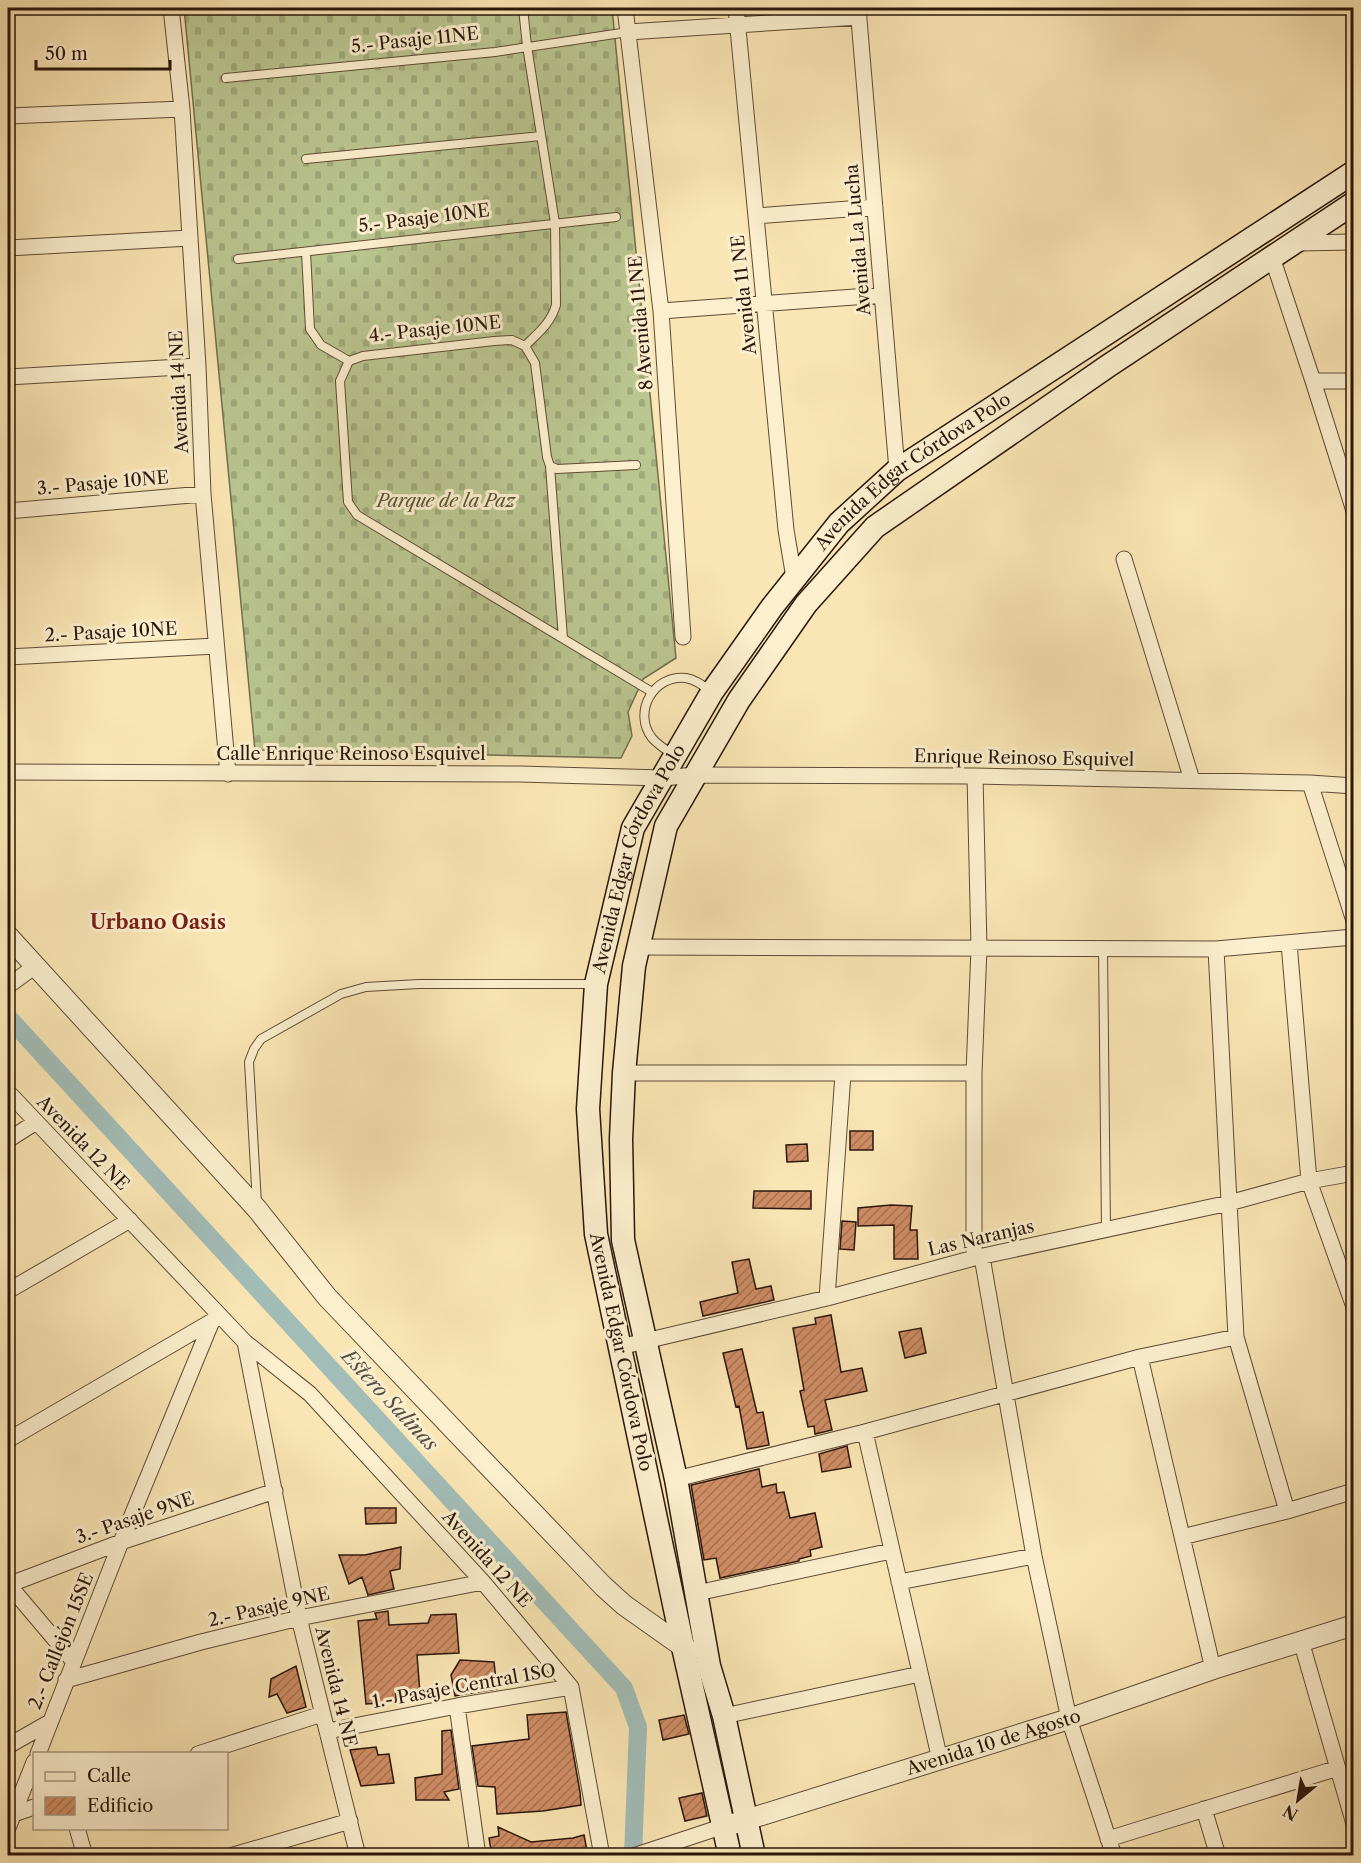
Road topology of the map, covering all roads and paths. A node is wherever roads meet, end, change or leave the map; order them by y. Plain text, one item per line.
1 (171, 8) edge
2 (523, 8) edge
3 (625, 8) edge
4 (736, 8) edge
5 (858, 12) edge
6 (737, 25) junction
7 (628, 32) junction
8 (527, 46) junction
9 (226, 78) dead end
10 (182, 109) junction
11 (8, 116) edge
12 (541, 136) junction
13 (306, 159) dead end
14 (1353, 172) edge
15 (1353, 203) edge
16 (875, 207) junction
17 (756, 216) junction
18 (616, 217) dead end
19 (555, 223) junction
20 (190, 238) junction
21 (1353, 242) edge
22 (1290, 244) junction
23 (8, 248) edge
24 (306, 252) junction
25 (1272, 257) junction
26 (238, 259) dead end
27 (882, 296) junction
28 (764, 305) junction
29 (661, 311) junction
30 (525, 346) junction
31 (349, 361) junction
32 (198, 366) junction
33 (8, 376) edge
34 (1313, 381) junction
35 (1353, 381) edge
36 (550, 465) junction
37 (636, 465) dead end
38 (897, 470) junction
39 (203, 494) junction
40 (8, 511) edge
41 (1353, 511) edge
42 (1124, 559) dead end
43 (794, 578) junction
44 (683, 637) dead end
45 (563, 638) junction
46 (216, 646) junction
47 (8, 657) edge
48 (652, 692) junction
49 (712, 692) junction
50 (675, 756) junction
51 (8, 772) edge
52 (228, 774) junction
53 (695, 775) junction
54 (975, 776) junction
55 (663, 778) junction
56 (1192, 780) junction
57 (1310, 783) junction
58 (1353, 786) edge
59 (1353, 921) edge
60 (8, 936) edge
61 (1353, 937) edge
62 (1289, 943) junction
63 (638, 947) junction
64 (979, 948) junction
65 (1103, 948) junction
66 (1216, 950) junction
67 (34, 967) junction
68 (11, 984) edge
69 (596, 984) junction
70 (624, 1073) junction
71 (974, 1073) junction
72 (843, 1074) junction
73 (8, 1092) edge
74 (36, 1122) junction
75 (8, 1140) edge
76 (1353, 1173) edge
77 (1309, 1181) junction
78 (1229, 1203) junction
79 (257, 1209) junction
80 (130, 1220) junction
81 (1106, 1230) junction
82 (978, 1257) junction
83 (8, 1291) edge
84 (827, 1298) junction
85 (1353, 1307) edge
86 (217, 1319) junction
87 (1236, 1337) junction
88 (245, 1342) junction
89 (644, 1342) junction
90 (620, 1347) junction
91 (1140, 1357) junction
92 (1007, 1394) junction
93 (865, 1432) junction
94 (8, 1440) edge
95 (676, 1479) junction
96 (275, 1491) junction
97 (1353, 1491) edge
98 (1287, 1511) junction
99 (1182, 1537) junction
100 (121, 1542) junction
101 (891, 1551) junction
102 (1034, 1556) junction
103 (483, 1582) junction
104 (899, 1582) junction
105 (8, 1584) edge
106 (697, 1593) junction
107 (299, 1618) junction
108 (1353, 1625) edge
109 (1301, 1641) junction
110 (683, 1647) junction
111 (74, 1662) junction
112 (709, 1666) junction
113 (1214, 1669) junction
114 (920, 1674) junction
115 (66, 1680) junction
116 (571, 1687) junction
117 (457, 1706) junction
118 (322, 1714) junction
119 (724, 1716) junction
120 (1069, 1719) junction
121 (50, 1722) junction
122 (328, 1731) junction
123 (8, 1746) edge
124 (43, 1749) edge
125 (204, 1752) edge
126 (940, 1760) junction
127 (33, 1765) edge
128 (1344, 1776) edge
129 (33, 1808) edge
130 (1204, 1809) junction
131 (747, 1820) junction
132 (11, 1821) edge
133 (350, 1821) junction
134 (1353, 1824) edge
135 (724, 1826) junction
136 (78, 1830) edge
137 (1108, 1839) junction
138 (85, 1856) edge
139 (230, 1856) edge
140 (358, 1856) edge
141 (478, 1856) edge
142 (602, 1856) edge
143 (633, 1856) edge
144 (730, 1856) edge
145 (754, 1856) edge
146 (1114, 1856) edge
147 (1218, 1856) edge

1 - 10 street, Avenida 14 NE
2 - 8 lane
3 - 7 street, 8 Avenida 11 NE
4 - 6 street, Avenida 11 NE
5 - 6 street, 5.- Pasaje 11NE
5 - 16 street, Avenida La Lucha
6 - 7 street, 5.- Pasaje 11NE
6 - 17 street, Avenida 11 NE
7 - 8 lane, 5.- Pasaje 11NE
7 - 29 street, 8 Avenida 11 NE
8 - 9 lane, 5.- Pasaje 11NE
8 - 12 lane
10 - 11 street
10 - 20 street, Avenida 14 NE
12 - 13 lane
12 - 19 lane
14 - 38 main road, Avenida Edgar Córdova Polo
15 - 22 main road, Avenida Edgar Córdova Polo
16 - 17 street
16 - 27 street, Avenida La Lucha
17 - 28 street, Avenida 11 NE
18 - 19 lane, 5.- Pasaje 10NE
19 - 24 lane, 5.- Pasaje 10NE
19 - 30 lane
20 - 23 street
20 - 32 street, Avenida 14 NE
21 - 22 street
22 - 25 main road, Avenida Edgar Córdova Polo
24 - 26 lane, 5.- Pasaje 10NE
24 - 31 lane
25 - 34 street
25 - 53 main road, Avenida Edgar Córdova Polo
27 - 28 street
27 - 38 street, Avenida La Lucha
28 - 29 street
28 - 43 street, Avenida 11 NE
29 - 44 street, 8 Avenida 11 NE
30 - 31 lane, 4.- Pasaje 10NE
30 - 36 lane
31 - 45 lane
32 - 33 street
32 - 39 street, Avenida 14 NE
34 - 35 street
34 - 41 street
36 - 37 lane
36 - 45 lane
38 - 43 main road, Avenida Edgar Córdova Polo
39 - 40 street, 3.- Pasaje 10NE
39 - 46 street, Avenida 14 NE
42 - 56 street
43 - 49 main road, Avenida Edgar Córdova Polo
45 - 48 lane
46 - 47 street, 2.- Pasaje 10NE
46 - 52 street, Avenida 14 NE
48 - 49 lane
48 - 50 lane
49 - 50 main road, Avenida Edgar Córdova Polo
50 - 55 main road, Avenida Edgar Córdova Polo
51 - 52 street, Calle Enrique Reinoso Esquivel
52 - 55 street, Calle Enrique Reinoso Esquivel
53 - 54 street, Enrique Reinoso Esquivel
53 - 55 street, Calle Enrique Reinoso Esquivel
53 - 63 main road, Avenida Edgar Córdova Polo
54 - 56 street, Enrique Reinoso Esquivel
54 - 64 street
55 - 69 main road, Avenida Edgar Córdova Polo
56 - 57 street, Enrique Reinoso Esquivel
57 - 58 street, Enrique Reinoso Esquivel
57 - 59 street
60 - 67 street
61 - 62 street
62 - 66 street
62 - 77 street
63 - 64 street
63 - 70 main road, Avenida Edgar Córdova Polo
64 - 65 street
64 - 71 street
65 - 66 street
65 - 81 lane
66 - 78 street
67 - 68 street
67 - 79 street
69 - 79 lane
69 - 90 main road, Avenida Edgar Córdova Polo
70 - 72 street
70 - 89 main road, Avenida Edgar Córdova Polo
71 - 72 street
71 - 82 street
72 - 84 street
73 - 74 street, Avenida 12 NE
74 - 75 street
74 - 80 street, Avenida 12 NE
76 - 77 street, Las Naranjas
77 - 78 street, Las Naranjas
77 - 85 street
78 - 81 street, Las Naranjas
78 - 87 street
79 - 110 street
80 - 83 street
80 - 86 street, Avenida 12 NE
81 - 82 street, Las Naranjas
82 - 84 street, Las Naranjas
82 - 92 street
84 - 89 street, Las Naranjas
86 - 88 street, Avenida 12 NE
86 - 94 street
86 - 100 street, 2.- Callejón 15SE
87 - 91 street
87 - 98 street
88 - 96 street, Avenida 14 NE
88 - 103 street, Avenida 12 NE
89 - 90 street, Las Naranjas
89 - 95 main road, Avenida Edgar Córdova Polo
90 - 110 main road, Avenida Edgar Córdova Polo
91 - 92 street
91 - 99 street
92 - 93 street
92 - 102 street
93 - 95 street
93 - 101 street
95 - 106 main road, Avenida Edgar Córdova Polo
96 - 100 street, 3.- Pasaje 9NE
96 - 107 street, Avenida 14 NE
97 - 98 street
98 - 99 street
99 - 113 street
100 - 105 street, 3.- Pasaje 9NE
100 - 111 street, 2.- Callejón 15SE
101 - 104 street
101 - 106 street
102 - 104 street
102 - 120 street
103 - 107 street, 2.- Pasaje 9NE
103 - 116 street, Avenida 12 NE
104 - 114 street
105 - 111 street
106 - 112 main road, Avenida Edgar Córdova Polo
107 - 115 street, 2.- Pasaje 9NE
107 - 118 street, Avenida 14 NE
108 - 109 street, Avenida 10 de Agosto
109 - 113 street, Avenida 10 de Agosto
109 - 128 street
110 - 112 street
110 - 135 main road, Avenida Edgar Córdova Polo
111 - 115 street, 2.- Callejón 15SE
112 - 119 main road, Avenida Edgar Córdova Polo
113 - 120 street, Avenida 10 de Agosto
114 - 119 street
114 - 126 street
115 - 121 street, 2.- Callejón 15SE
116 - 117 street, 1.- Pasaje Central 1SO
116 - 142 street, Avenida 12 NE
117 - 122 street, 1.- Pasaje Central 1SO
117 - 141 street
118 - 122 street, Avenida 14 NE
118 - 125 street
119 - 131 main road, Avenida Edgar Córdova Polo
120 - 126 street, Avenida 10 de Agosto
120 - 137 street
121 - 123 street
121 - 124 street, 2.- Callejón 15SE
122 - 133 street, Avenida 14 NE
126 - 131 street, Avenida 10 de Agosto
127 - 132 street
128 - 130 street
128 - 134 street
129 - 132 street
130 - 137 street
130 - 147 street
131 - 135 street, Avenida 10 de Agosto
131 - 145 main road, Avenida Edgar Córdova Polo
133 - 139 street
133 - 140 street, Avenida 14 NE
135 - 143 street, Avenida 10 de Agosto
135 - 144 main road, Avenida Edgar Córdova Polo
136 - 138 street
137 - 146 street

